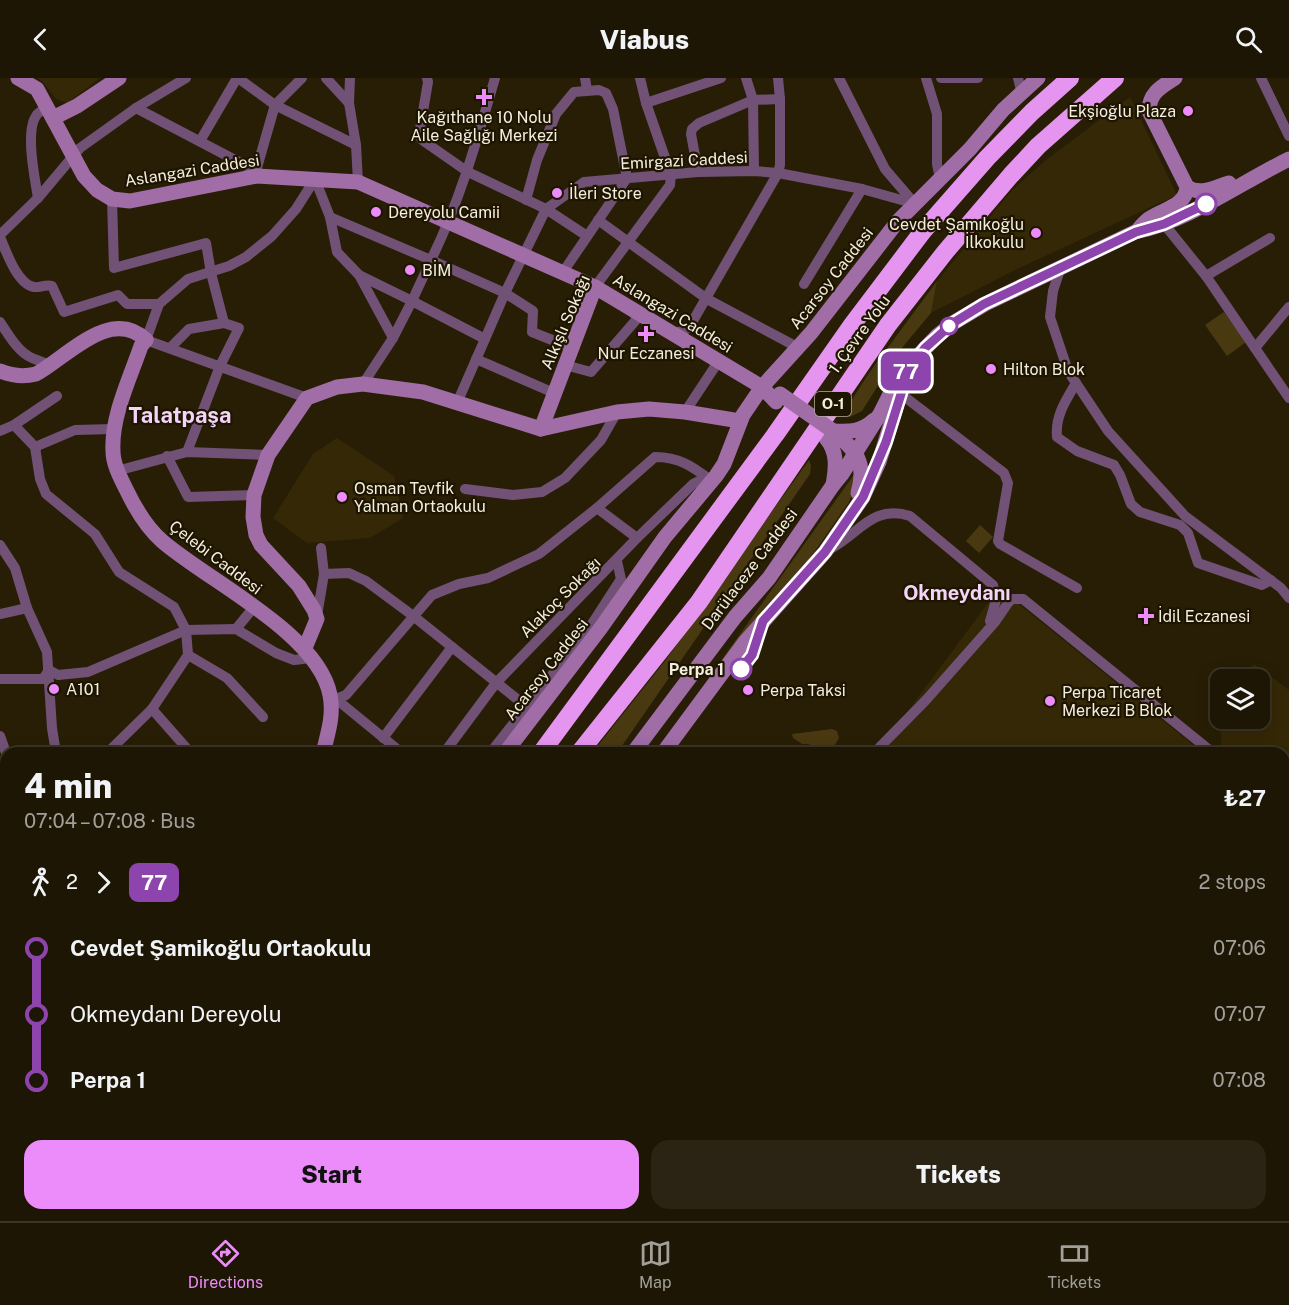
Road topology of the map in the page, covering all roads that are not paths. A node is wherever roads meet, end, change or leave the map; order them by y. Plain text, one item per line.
1 (18, 78) edge
2 (119, 78) edge
3 (186, 78) edge
4 (237, 78) edge
5 (302, 78) edge
6 (326, 78) edge
7 (350, 78) edge
8 (427, 78) edge
9 (495, 78) edge
10 (585, 78) edge
11 (640, 78) edge
12 (721, 78) edge
13 (746, 78) edge
14 (778, 78) edge
15 (839, 78) edge
16 (926, 78) edge
17 (941, 78) edge
18 (978, 78) edge
19 (1018, 78) edge
20 (1038, 78) edge
21 (1071, 78) edge
22 (1115, 78) edge
23 (1175, 78) edge
24 (1261, 78) edge
25 (587, 90) junction
26 (1022, 94) junction
27 (780, 99) junction
28 (753, 100) junction
29 (349, 103) junction
30 (646, 104) junction
31 (275, 105) junction
32 (136, 108) junction
33 (51, 113) junction
34 (1289, 136) edge
35 (200, 141) junction
36 (356, 145) junction
37 (73, 155) junction
38 (1289, 159) edge
39 (754, 171) junction
40 (468, 172) junction
41 (698, 172) junction
42 (257, 173) junction
43 (778, 173) junction
44 (671, 175) junction
45 (627, 178) junction
46 (315, 179) junction
47 (940, 179) junction
48 (358, 182) junction
49 (1237, 186) junction
50 (1187, 187) junction
51 (862, 189) junction
52 (38, 198) junction
53 (112, 199) junction
54 (526, 200) junction
55 (915, 204) junction
56 (546, 209) junction
57 (330, 218) junction
58 (598, 220) junction
59 (449, 223) junction
60 (1164, 224) junction
61 (1136, 232) junction
62 (0, 236) edge
63 (588, 236) junction
64 (1270, 238) dead end
65 (628, 241) junction
66 (523, 255) junction
67 (432, 260) junction
68 (1060, 267) junction
69 (563, 272) junction
70 (211, 273) junction
71 (359, 275) junction
72 (1206, 276) junction
73 (804, 284) dead end
74 (595, 287) junction
75 (505, 293) junction
76 (706, 298) junction
77 (412, 301) junction
78 (159, 304) junction
79 (1289, 307) edge
80 (635, 311) junction
81 (0, 322) edge
82 (224, 323) junction
83 (671, 333) junction
84 (393, 338) junction
85 (485, 339) junction
86 (146, 340) junction
87 (170, 348) junction
88 (572, 348) junction
89 (1255, 348) junction
90 (801, 350) junction
91 (476, 359) junction
92 (718, 362) junction
93 (565, 365) junction
94 (49, 366) junction
95 (220, 366) junction
96 (0, 371) edge
97 (0, 378) edge
98 (1077, 383) junction
99 (363, 384) junction
100 (896, 392) junction
101 (554, 393) junction
102 (772, 394) junction
103 (57, 396) dead end
104 (307, 398) junction
105 (1289, 398) edge
106 (457, 403) junction
107 (617, 412) junction
108 (685, 412) junction
109 (880, 414) junction
110 (740, 421) junction
111 (14, 425) junction
112 (113, 429) junction
113 (541, 429) junction
114 (0, 431) edge
115 (830, 434) junction
116 (35, 447) junction
117 (187, 452) junction
118 (855, 453) junction
119 (268, 454) junction
120 (167, 456) junction
121 (120, 470) junction
122 (715, 483) junction
123 (832, 485) junction
124 (465, 489) dead end
125 (254, 495) junction
126 (597, 508) junction
127 (853, 510) junction
128 (637, 538) junction
129 (0, 545) edge
130 (321, 548) dead end
131 (825, 552) junction
132 (617, 561) junction
133 (324, 574) junction
134 (1271, 580) junction
135 (1285, 584) edge
136 (1077, 588) dead end
137 (1289, 598) edge
138 (0, 606) edge
139 (254, 607) junction
140 (27, 608) junction
141 (0, 614) edge
142 (412, 615) junction
143 (316, 619) junction
144 (236, 629) junction
145 (186, 630) junction
146 (985, 633) junction
147 (307, 646) junction
148 (452, 647) junction
149 (188, 655) junction
150 (49, 670) junction
151 (0, 679) edge
152 (496, 683) junction
153 (333, 699) junction
154 (527, 707) junction
155 (152, 709) junction
156 (263, 717) dead end
157 (383, 738) junction
158 (57, 747) edge
159 (113, 747) edge
160 (185, 747) edge
161 (324, 747) edge
162 (331, 747) edge
163 (394, 747) edge
164 (448, 747) edge
165 (495, 747) edge
166 (510, 747) edge
167 (518, 747) edge
168 (545, 747) edge
169 (584, 747) edge
170 (638, 747) edge
171 (667, 747) edge
172 (880, 747) edge
173 (1206, 747) edge

1 - 33 main road, Aslangazi Caddesi
2 - 33 main road
3 - 32 street
4 - 31 street
4 - 35 street
5 - 31 street
6 - 29 street
7 - 29 street
8 - 40 street
9 - 40 street
10 - 25 street
11 - 30 street
12 - 30 street
13 - 28 street
14 - 27 street
15 - 55 street
16 - 47 street
17 - 18 street
19 - 26 street
20 - 26 main road, Acarsoy Caddesi
21 - 168 highway, 1. Çevre Yolu / O-1
22 - 169 highway, 1. Çevre Yolu / O-1
23 - 50 main road
24 - 34 street
25 - 45 street
25 - 54 street
26 - 47 main road, Acarsoy Caddesi
27 - 28 street
27 - 43 street
28 - 39 street
28 - 41 street
29 - 36 street
30 - 44 street
31 - 36 street
31 - 42 street
32 - 35 street
32 - 37 street
33 - 37 main road, Aslangazi Caddesi
33 - 52 street
35 - 42 street
36 - 48 street
37 - 52 street
37 - 53 main road, Aslangazi Caddesi
38 - 49 main road, Darülaceze Caddesi
39 - 41 street, Emirgazi Caddesi
39 - 43 street, Emirgazi Caddesi
40 - 54 street
40 - 59 street
41 - 44 street, Emirgazi Caddesi
42 - 46 main road, Aslangazi Caddesi
42 - 53 main road, Aslangazi Caddesi
43 - 51 street, Emirgazi Caddesi
43 - 76 street
44 - 45 street, Emirgazi Caddesi
44 - 65 street, Alkışlı Sokağı
45 - 56 street, Emirgazi Caddesi
45 - 58 street
46 - 48 main road, Aslangazi Caddesi
46 - 57 street
46 - 70 street
47 - 55 main road, Acarsoy Caddesi
48 - 59 main road, Aslangazi Caddesi
49 - 50 main road
49 - 60 main road, Darülaceze Caddesi
50 - 61 main road
51 - 55 street, Emirgazi Caddesi
51 - 73 street
52 - 62 street
53 - 70 street
54 - 56 street
55 - 90 main road, Acarsoy Caddesi
56 - 63 street
56 - 66 street
57 - 67 street
57 - 71 street
58 - 63 street
58 - 65 street
59 - 66 main road, Aslangazi Caddesi
59 - 67 street
60 - 61 main road, Darülaceze Caddesi
60 - 72 street
61 - 68 main road, Darülaceze Caddesi
62 - 78 street
63 - 69 street
64 - 72 street
65 - 74 street, Alkışlı Sokağı
65 - 76 street
66 - 69 main road, Aslangazi Caddesi
66 - 75 street
67 - 75 street
67 - 77 street
68 - 98 street
68 - 100 main road, Darülaceze Caddesi
69 - 74 main road, Aslangazi Caddesi
70 - 78 street
70 - 82 street
71 - 77 street
71 - 84 street
72 - 89 street
74 - 80 main road, Aslangazi Caddesi
74 - 88 main road, Alkışlı Sokağı
75 - 85 street
75 - 88 street
76 - 83 street
76 - 90 street
77 - 84 street
77 - 85 street
78 - 86 street
79 - 89 street
80 - 83 main road, Aslangazi Caddesi
80 - 93 street
81 - 94 street
82 - 87 street
82 - 95 street
83 - 92 main road, Aslangazi Caddesi
84 - 99 street
85 - 91 street
86 - 87 street
86 - 94 main road
86 - 97 main road
86 - 112 main road, Çelebi Caddesi
86 - 121 main road, Çelebi Caddesi
87 - 95 street
88 - 93 main road, Alkışlı Sokağı
89 - 105 street
90 - 102 main road, Acarsoy Caddesi
91 - 101 street
91 - 106 street
92 - 102 main road, Aslangazi Caddesi
92 - 108 street
93 - 101 main road, Alkışlı Sokağı
94 - 96 main road
95 - 104 street
95 - 117 street
98 - 134 street
98 - 134 street
99 - 104 main road
99 - 106 main road
100 - 109 main road, Darülaceze Caddesi
100 - 127 main road, Darülaceze Caddesi
100 - 136 street
101 - 113 main road, Alkışlı Sokağı
102 - 110 main road, Acarsoy Caddesi
102 - 115 main road, Aslangazi Caddesi, bridge
102 - 122 main road, Acarsoy Caddesi
103 - 111 street
104 - 119 main road
106 - 113 main road
107 - 108 main road
107 - 113 main road
107 - 124 street
108 - 110 main road
109 - 115 main road
109 - 118 main road, Darülaceze Caddesi
110 - 122 main road, Acarsoy Caddesi
111 - 114 street
111 - 116 street
112 - 116 street
112 - 121 main road, Çelebi Caddesi
115 - 118 main road, Aslangazi Caddesi
115 - 123 main road
116 - 145 street
117 - 119 street
117 - 120 street
118 - 123 main road, Darülaceze Caddesi
118 - 127 main road
119 - 125 main road
120 - 121 street
120 - 125 street
121 - 139 main road, Çelebi Caddesi
121 - 147 main road, Çelebi Caddesi
122 - 126 street
122 - 128 street, Alakoç Sokağı
122 - 166 main road, Acarsoy Caddesi
122 - 167 main road, Acarsoy Caddesi
123 - 170 main road, Darülaceze Caddesi
125 - 143 main road
126 - 128 street
126 - 142 street
127 - 131 main road, Darülaceze Caddesi
128 - 132 street, Alakoç Sokağı
129 - 140 street
130 - 133 street
131 - 146 street
131 - 171 main road, Darülaceze Caddesi
132 - 152 street, Alakoç Sokağı
132 - 154 street
133 - 142 street
133 - 143 street
134 - 135 street
135 - 137 street
138 - 140 street
139 - 144 street
139 - 147 main road, Çelebi Caddesi
140 - 141 street
140 - 150 street
142 - 148 street
142 - 153 street
143 - 147 main road
144 - 145 street
144 - 147 street
145 - 149 street
145 - 150 street
146 - 172 street
146 - 173 street
147 - 153 main road, Çelebi Caddesi
148 - 152 street
148 - 157 street
149 - 155 street
149 - 156 street
150 - 151 street
150 - 158 street
152 - 154 street
152 - 164 street, Alakoç Sokağı
153 - 157 street
153 - 161 main road, Çelebi Caddesi
153 - 162 main road, Çelebi Caddesi
154 - 165 street
155 - 159 street
155 - 160 street
157 - 163 street

